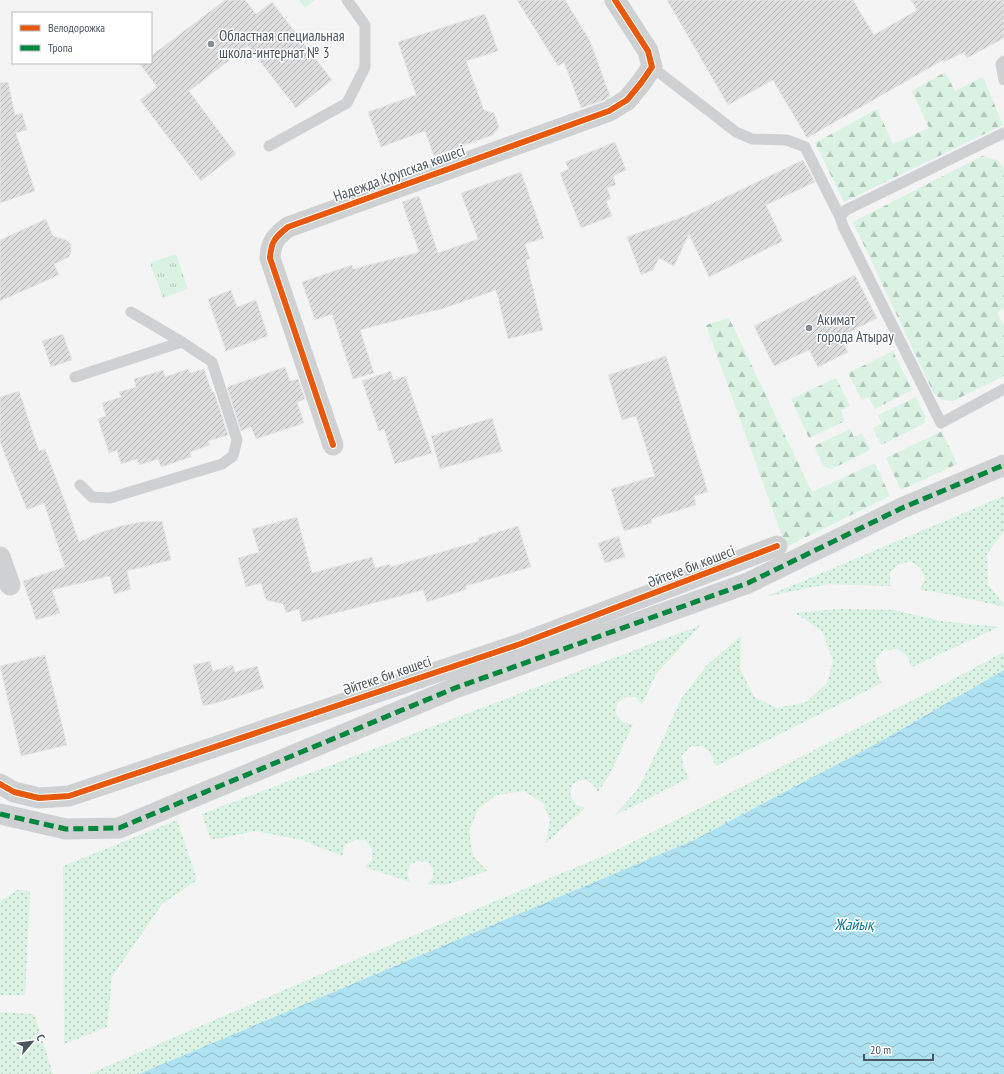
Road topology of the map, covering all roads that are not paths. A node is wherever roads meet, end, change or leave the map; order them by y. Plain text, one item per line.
1 (347, 0) edge
2 (615, 0) edge
3 (1004, 61) edge
4 (652, 67) junction
5 (1004, 80) edge
6 (1004, 133) edge
7 (269, 146) dead end
8 (840, 217) junction
9 (131, 312) dead end
10 (182, 342) junction
11 (74, 377) dead end
12 (1004, 389) edge
13 (333, 445) dead end
14 (1004, 464) edge
15 (80, 485) dead end
16 (777, 546) dead end
17 (0, 557) edge
18 (10, 585) dead end
19 (0, 784) edge
20 (0, 814) edge

1 - 7 lane
2 - 4 street
3 - 5 lane
4 - 8 lane
4 - 13 street, Надежда Крупская көшесі
6 - 8 lane
8 - 12 lane
9 - 10 lane
10 - 11 lane
10 - 15 lane
14 - 20 street
16 - 19 street, Әйтеке би көшесі
17 - 18 street

